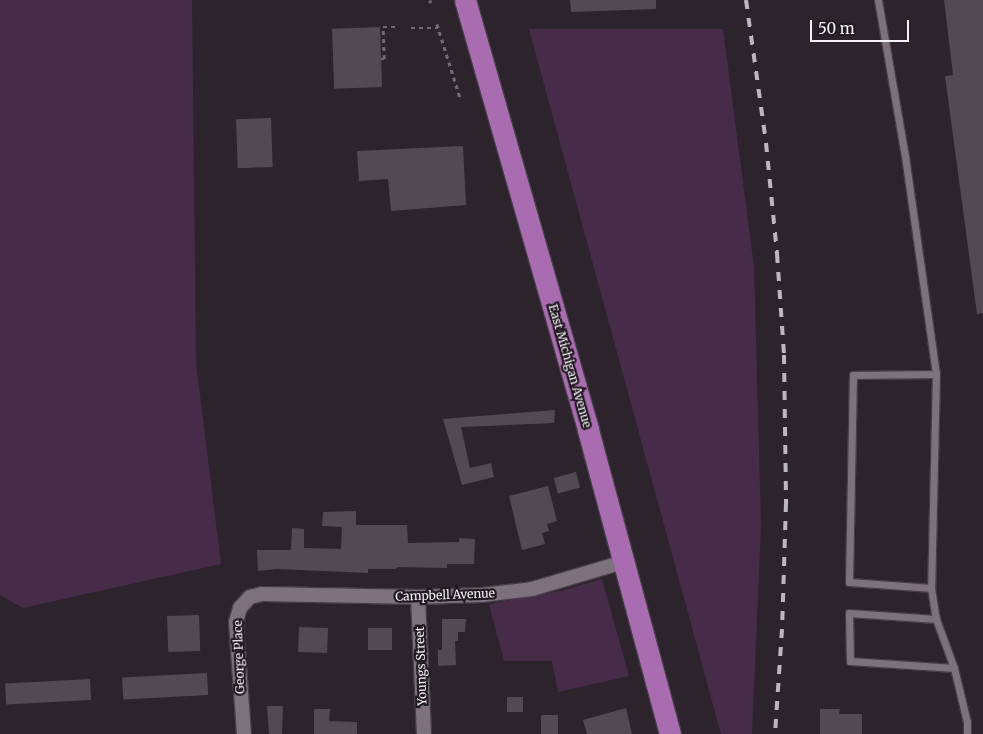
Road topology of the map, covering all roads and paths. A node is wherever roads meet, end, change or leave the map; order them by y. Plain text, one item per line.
1 (465, 0) edge
2 (878, 0) edge
3 (437, 24) dead end
4 (395, 27) dead end
5 (411, 28) dead end
6 (438, 28) junction
7 (381, 59) dead end
8 (460, 97) dead end
9 (936, 374) junction
10 (624, 562) junction
11 (931, 588) junction
12 (262, 594) joint
13 (418, 597) junction
14 (936, 619) junction
15 (954, 668) junction
16 (244, 734) edge
17 (424, 734) edge
18 (670, 734) edge
19 (967, 734) edge

1 - 10 main road, East Michigan Avenue
2 - 9 lane
3 - 6 path
4 - 7 path
5 - 6 path
6 - 8 path
9 - 11 lane
9 - 11 lane
10 - 13 street, Campbell Avenue
10 - 18 main road, East Michigan Avenue
11 - 14 lane
12 - 13 street, Campbell Avenue
12 - 16 street, George Place
13 - 17 street, Youngs Street
14 - 15 lane
14 - 15 lane
15 - 19 lane

